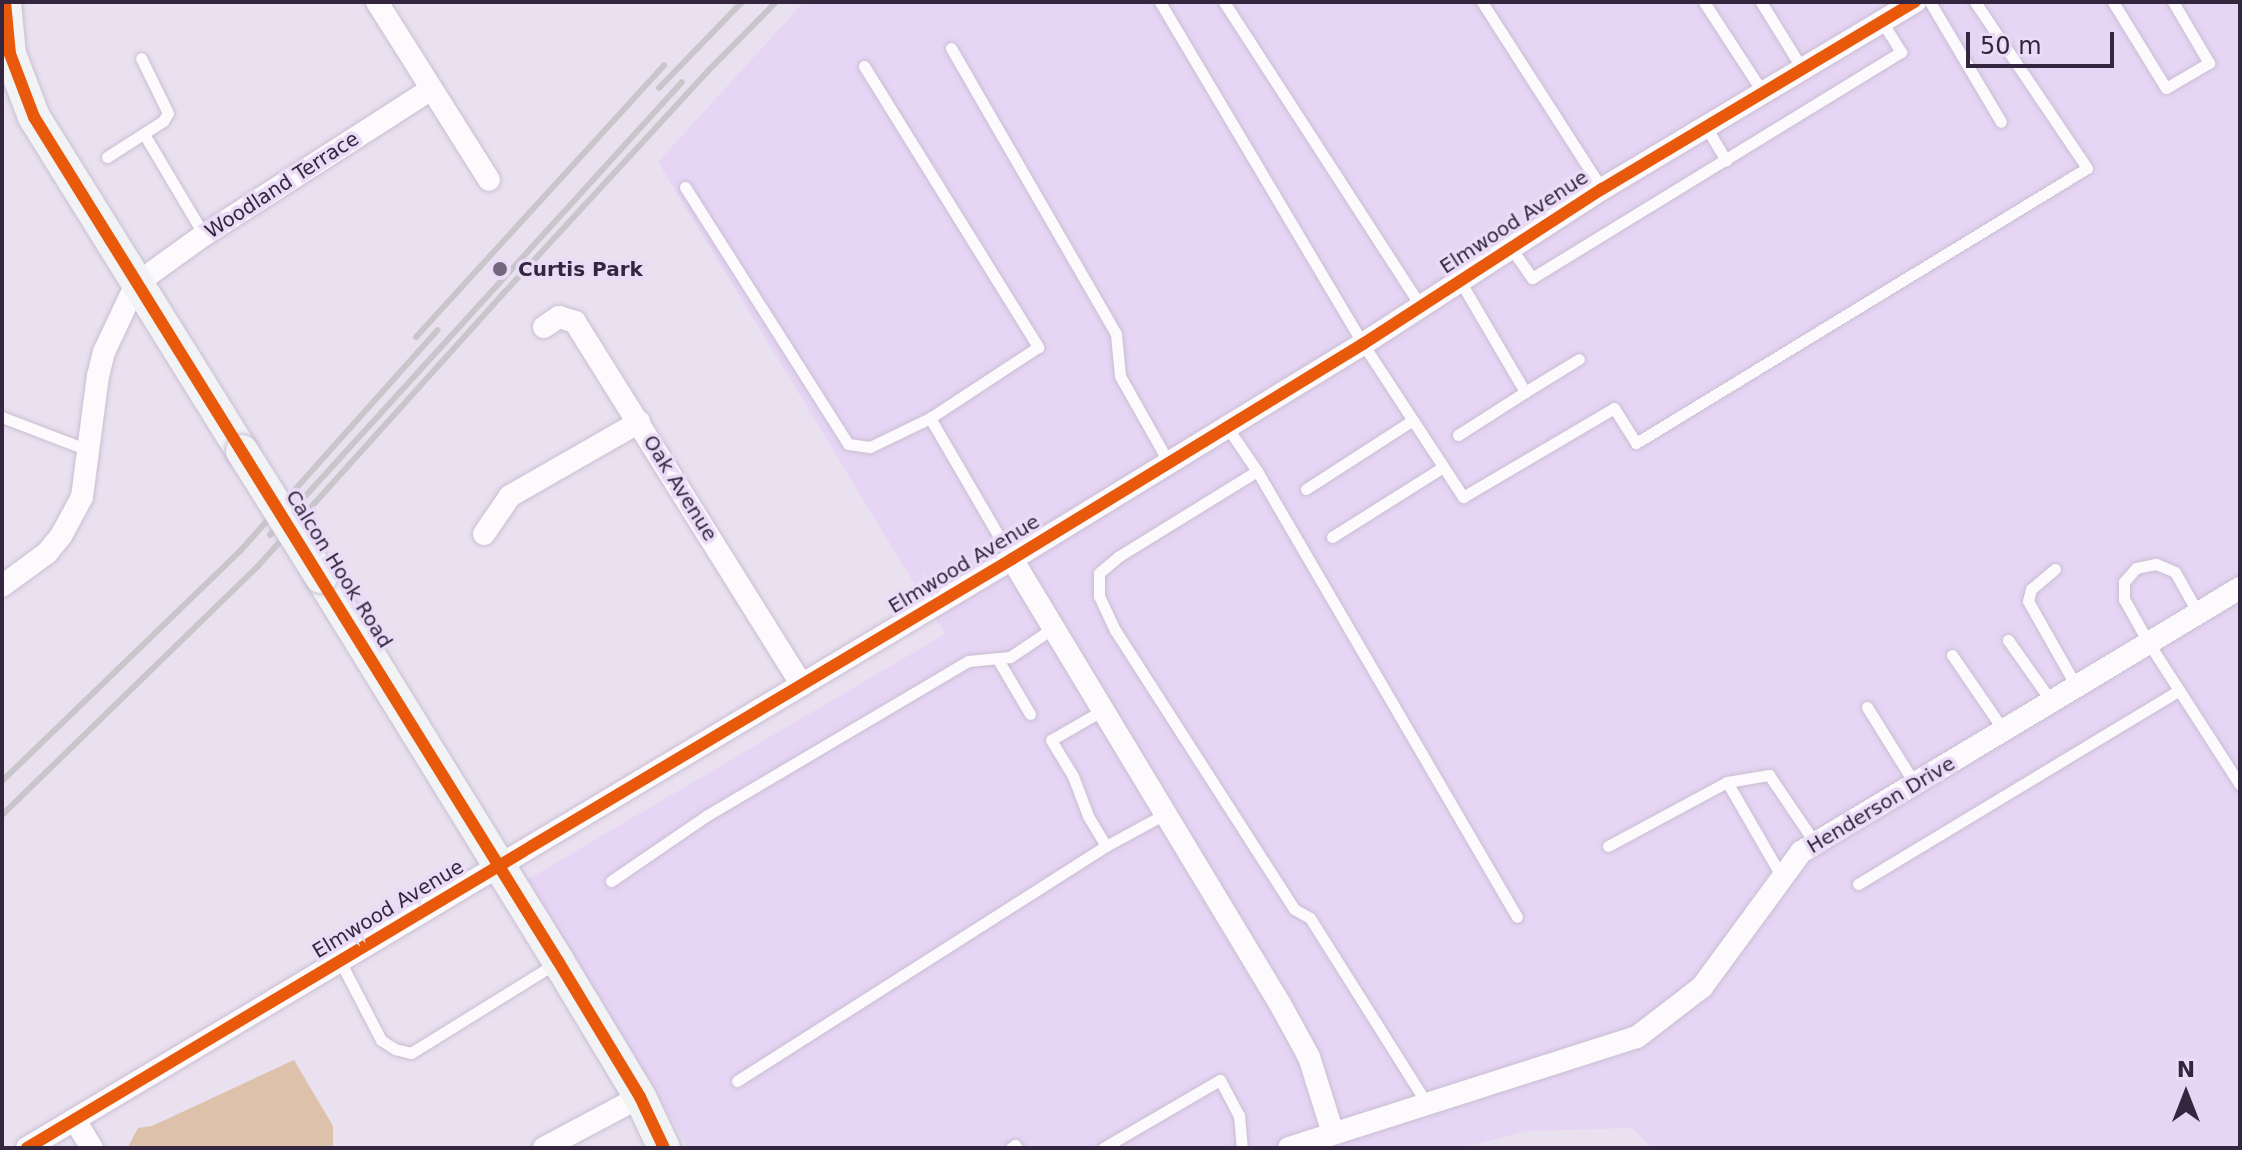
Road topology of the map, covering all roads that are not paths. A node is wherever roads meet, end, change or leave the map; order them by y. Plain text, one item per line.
1 (5, 2) edge
2 (377, 2) edge
3 (1160, 2) edge
4 (1224, 2) edge
5 (1482, 2) edge
6 (1704, 2) edge
7 (1761, 2) edge
8 (1915, 2) edge
9 (1930, 2) edge
10 (1975, 2) edge
11 (2113, 2) edge
12 (2173, 2) edge
13 (1885, 16) junction
14 (951, 48) dead end
15 (141, 58) dead end
16 (864, 66) dead end
17 (1803, 70) junction
18 (430, 90) junction
19 (1764, 94) junction
20 (2001, 122) dead end
21 (1706, 127) junction
22 (144, 134) junction
23 (107, 157) dead end
24 (1726, 160) junction
25 (489, 180) dead end
26 (685, 187) dead end
27 (1602, 189) junction
28 (204, 235) junction
29 (1511, 248) junction
30 (1460, 281) junction
31 (136, 284) junction
32 (1421, 306) junction
33 (544, 327) dead end
34 (1363, 344) junction
35 (1579, 359) dead end
36 (1525, 392) junction
37 (2, 417) edge
38 (930, 418) junction
39 (1413, 420) junction
40 (639, 422) junction
41 (1227, 427) junction
42 (1458, 435) dead end
43 (88, 450) junction
44 (1169, 463) junction
45 (1443, 467) junction
46 (1257, 471) junction
47 (1306, 489) dead end
48 (484, 534) dead end
49 (1332, 537) dead end
50 (1012, 559) junction
51 (2055, 569) dead end
52 (2, 586) edge
53 (2240, 588) edge
54 (2198, 613) junction
55 (1053, 628) junction
56 (2008, 640) dead end
57 (2148, 642) junction
58 (1952, 655) dead end
59 (997, 658) junction
60 (802, 685) junction
61 (2076, 686) junction
62 (2179, 690) junction
63 (2051, 701) junction
64 (1867, 707) dead end
65 (1103, 710) junction
66 (1030, 714) dead end
67 (2004, 731) junction
68 (1727, 782) junction
69 (1915, 785) junction
70 (2240, 785) edge
71 (1165, 814) junction
72 (1815, 843) junction
73 (1106, 846) junction
74 (1608, 846) dead end
75 (499, 866) junction
76 (1783, 879) junction
77 (611, 881) dead end
78 (1858, 884) dead end
79 (1517, 917) dead end
80 (558, 961) junction
81 (341, 963) junction
82 (737, 1081) dead end
83 (640, 1097) junction
84 (1427, 1104) junction
85 (75, 1120) junction
86 (1333, 1133) junction
87 (27, 1148) edge
88 (92, 1148) edge
89 (544, 1148) edge
90 (664, 1148) edge
91 (1011, 1148) edge
92 (1017, 1148) edge
93 (1103, 1148) edge
94 (1242, 1148) edge
95 (1289, 1148) edge

1 - 31 street, Calcon Hook Road
2 - 18 street
3 - 34 lane
4 - 32 lane
5 - 27 lane
6 - 19 lane
7 - 17 lane
8 - 13 street, Elmwood Avenue
9 - 20 lane
10 - 45 lane
11 - 12 lane
13 - 17 street, Elmwood Avenue
13 - 24 lane
14 - 44 lane
15 - 22 lane
16 - 38 lane
17 - 19 street, Elmwood Avenue
18 - 25 street
18 - 28 street, Woodland Terrace
19 - 21 street, Elmwood Avenue
21 - 24 lane
21 - 27 street, Elmwood Avenue
22 - 23 lane
22 - 28 lane
24 - 29 lane
26 - 38 lane
27 - 29 street, Elmwood Avenue
28 - 31 street, Woodland Terrace
29 - 30 street, Elmwood Avenue
30 - 32 street, Elmwood Avenue
30 - 36 lane
31 - 43 street
31 - 75 street, Calcon Hook Road, bridge
32 - 34 street, Elmwood Avenue
33 - 40 street, Oak Avenue
34 - 39 lane
34 - 41 street, Elmwood Avenue
35 - 36 lane
36 - 42 lane
37 - 43 lane
38 - 50 lane
39 - 45 lane
39 - 47 lane
40 - 48 street
40 - 60 street, Oak Avenue
41 - 44 street, Elmwood Avenue
41 - 46 lane
43 - 52 street
44 - 50 street, Elmwood Avenue
45 - 49 lane
46 - 79 lane
46 - 84 lane
50 - 55 street
50 - 60 street, Elmwood Avenue
51 - 61 lane
53 - 54 street, Henderson Drive
54 - 57 street, Henderson Drive
54 - 57 lane
55 - 59 lane
55 - 65 street
56 - 63 lane
57 - 61 street, Henderson Drive
57 - 62 lane
58 - 67 lane
59 - 66 lane
59 - 77 lane
60 - 75 street, Elmwood Avenue
61 - 63 street, Henderson Drive
62 - 70 lane
62 - 78 lane
63 - 67 street, Henderson Drive
64 - 69 lane
65 - 71 street
65 - 73 lane
67 - 69 street, Henderson Drive
68 - 72 lane
68 - 74 lane
68 - 76 lane
69 - 72 street, Henderson Drive
71 - 73 lane
71 - 86 street
72 - 76 street, Henderson Drive
73 - 82 lane
75 - 80 street, Calcon Hook Road
75 - 81 street, Elmwood Avenue
76 - 84 street, Henderson Drive
80 - 81 lane
80 - 83 street, Calcon Hook Road
81 - 85 street, Elmwood Avenue
83 - 89 street
83 - 90 street, Calcon Hook Road
84 - 86 street, Henderson Drive
85 - 87 street, Elmwood Avenue
85 - 88 street
86 - 95 street, Henderson Drive
91 - 92 lane
93 - 94 lane

